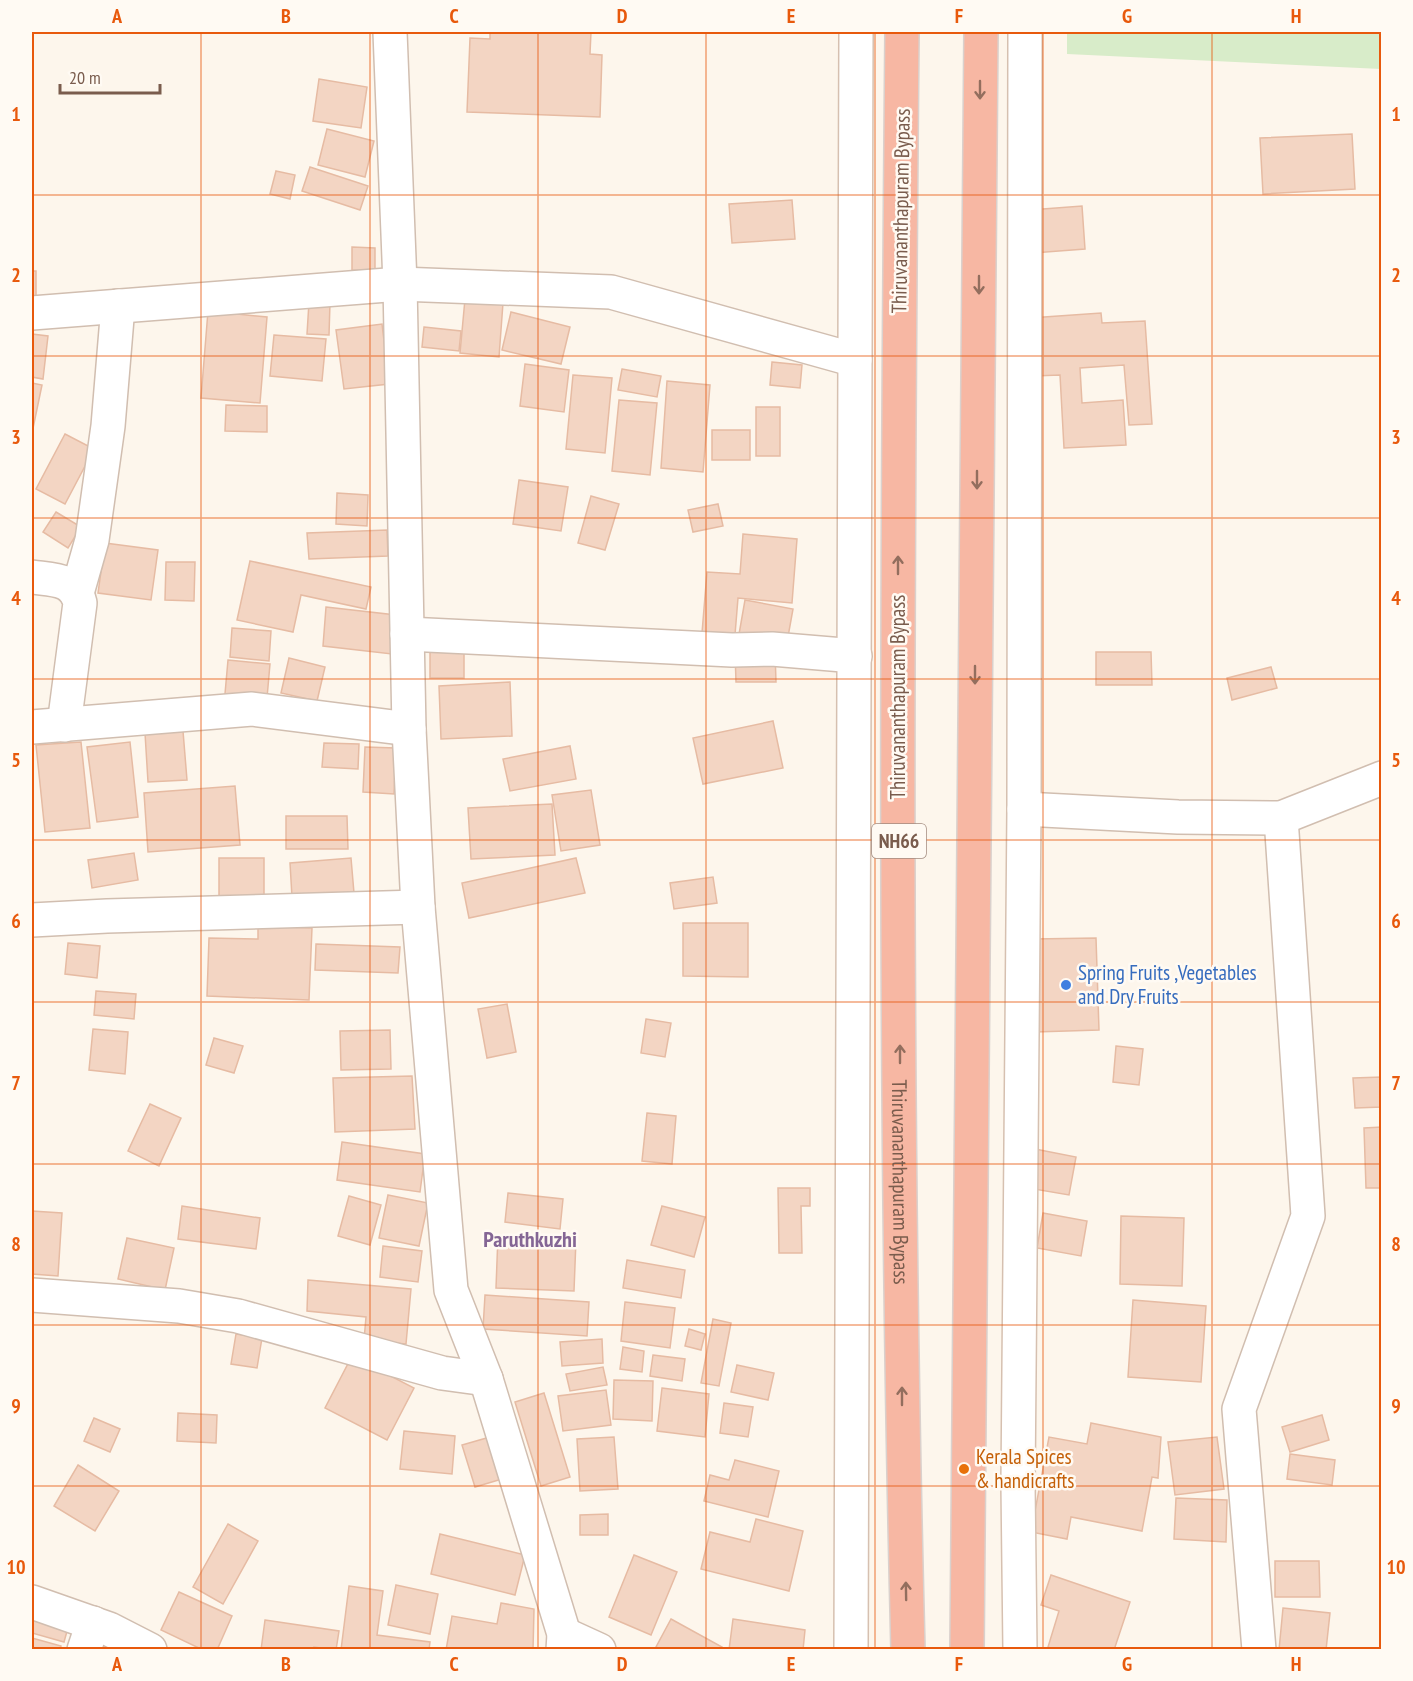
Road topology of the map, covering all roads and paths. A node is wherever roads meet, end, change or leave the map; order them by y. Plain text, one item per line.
1 (390, 32) edge
2 (856, 32) edge
3 (902, 32) edge
4 (981, 32) edge
5 (1025, 32) edge
6 (400, 284) junction
7 (118, 306) junction
8 (32, 313) edge
9 (855, 360) junction
10 (32, 577) edge
11 (77, 593) junction
12 (407, 634) junction
13 (855, 656) junction
14 (64, 725) junction
15 (32, 727) edge
16 (409, 729) junction
17 (1382, 778) edge
18 (1024, 809) junction
19 (1281, 818) junction
20 (418, 908) junction
21 (32, 920) edge
22 (32, 1295) edge
23 (486, 1379) junction
24 (32, 1602) edge
25 (88, 1636) edge
26 (563, 1642) edge
27 (150, 1650) edge
28 (599, 1650) edge
29 (851, 1650) edge
30 (908, 1650) edge
31 (967, 1650) edge
32 (1020, 1650) edge
33 (1259, 1650) edge

1 - 6 street
2 - 9 street, Thiruvananthapuram Bypass
30 -> 3 highway, Thiruvananthapuram Bypass / NH66
4 -> 31 highway
5 - 18 street
6 - 7 street
6 - 9 street
6 - 12 street
7 - 8 street
7 - 11 street
9 - 13 street, Thiruvananthapuram Bypass
10 - 11 street
11 - 14 street
12 - 13 street
12 - 16 street
13 - 29 street, Thiruvananthapuram Bypass
14 - 15 street
14 - 16 street
16 - 20 street
17 - 19 street
18 - 19 street
18 - 32 street
19 - 33 street
20 - 21 street
20 - 23 street
22 - 23 street
23 - 26 street
24 - 25 street
25 - 27 street
26 - 28 street

